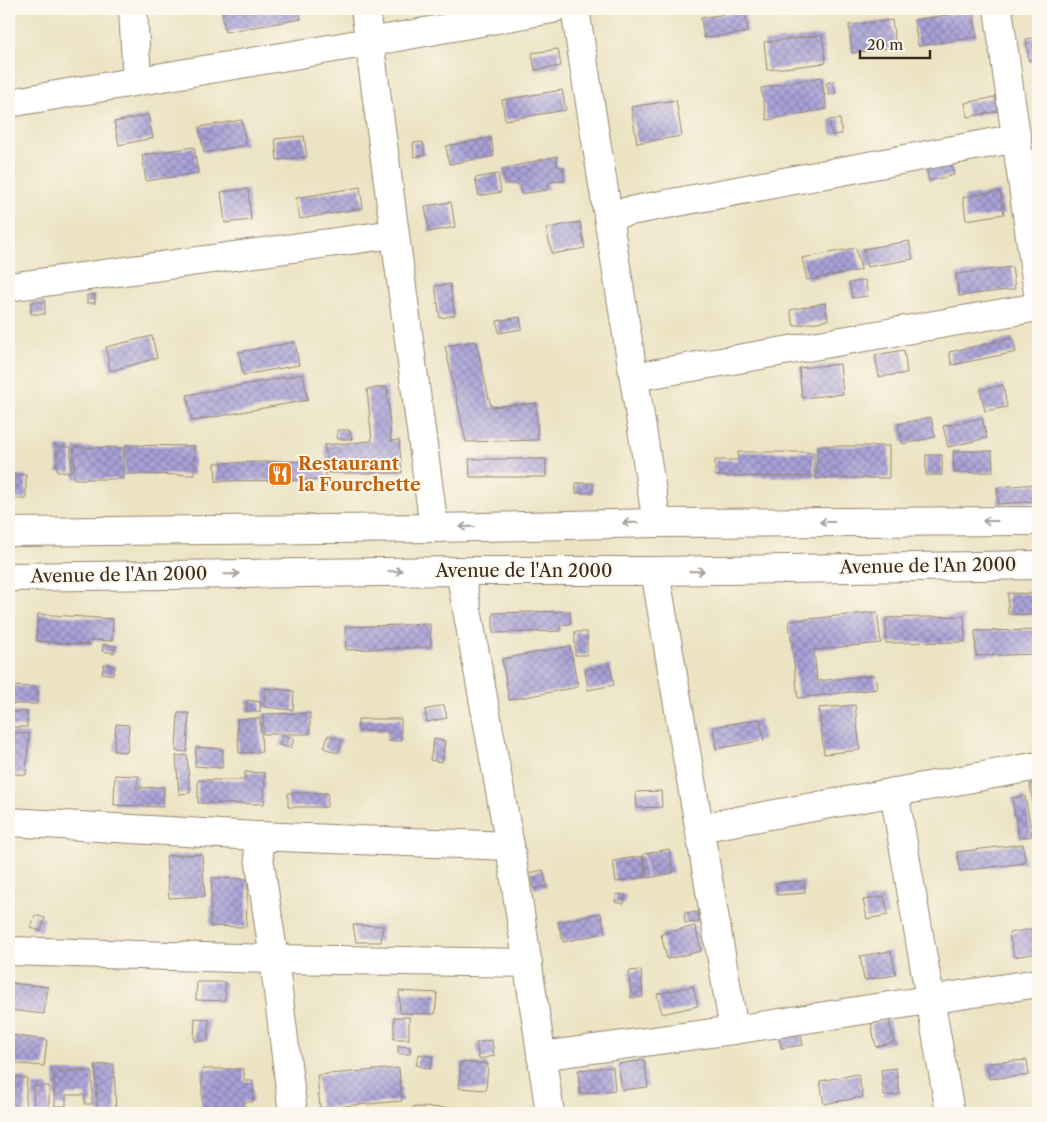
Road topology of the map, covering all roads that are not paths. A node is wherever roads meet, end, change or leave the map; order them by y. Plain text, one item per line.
1 (133, 9) edge
2 (365, 9) edge
3 (552, 9) edge
4 (575, 9) edge
5 (998, 9) edge
6 (370, 42) junction
7 (137, 81) junction
8 (9, 103) edge
9 (1017, 138) junction
10 (609, 215) junction
11 (394, 234) junction
12 (9, 287) edge
13 (1038, 293) edge
14 (1038, 306) edge
15 (634, 377) junction
16 (1038, 520) edge
17 (657, 523) junction
18 (434, 528) junction
19 (9, 532) edge
20 (1038, 564) edge
21 (460, 571) junction
22 (655, 571) junction
23 (9, 576) edge
24 (1038, 766) edge
25 (894, 792) junction
26 (9, 822) edge
27 (699, 828) junction
28 (256, 836) junction
29 (510, 846) junction
30 (9, 951) edge
31 (274, 959) junction
32 (528, 964) junction
33 (1038, 983) edge
34 (930, 1000) junction
35 (734, 1030) junction
36 (541, 1056) junction
37 (293, 1113) edge
38 (550, 1113) edge
39 (950, 1113) edge

1 - 7 street
2 - 6 street
3 - 6 street
4 - 10 street
5 - 9 street
6 - 7 street
6 - 11 street
7 - 8 street
9 - 10 street
9 - 13 street
10 - 15 street
11 - 12 street
11 - 18 street
14 - 15 street
15 - 17 street
16 -> 17 street
17 -> 18 street
18 - 19 street
22 -> 20 street, Avenue de l'An 2000
21 - 22 street, Avenue de l'An 2000
23 -> 21 street, Avenue de l'An 2000
21 - 29 street
22 - 27 street
24 - 25 street
25 - 27 street
25 - 34 street
26 - 28 street
27 - 35 street
28 - 29 street
28 - 31 street
29 - 32 street
30 - 31 street
31 - 32 street
31 - 37 street
32 - 36 street
33 - 34 street
34 - 35 street
34 - 39 street
35 - 36 street
36 - 38 street

